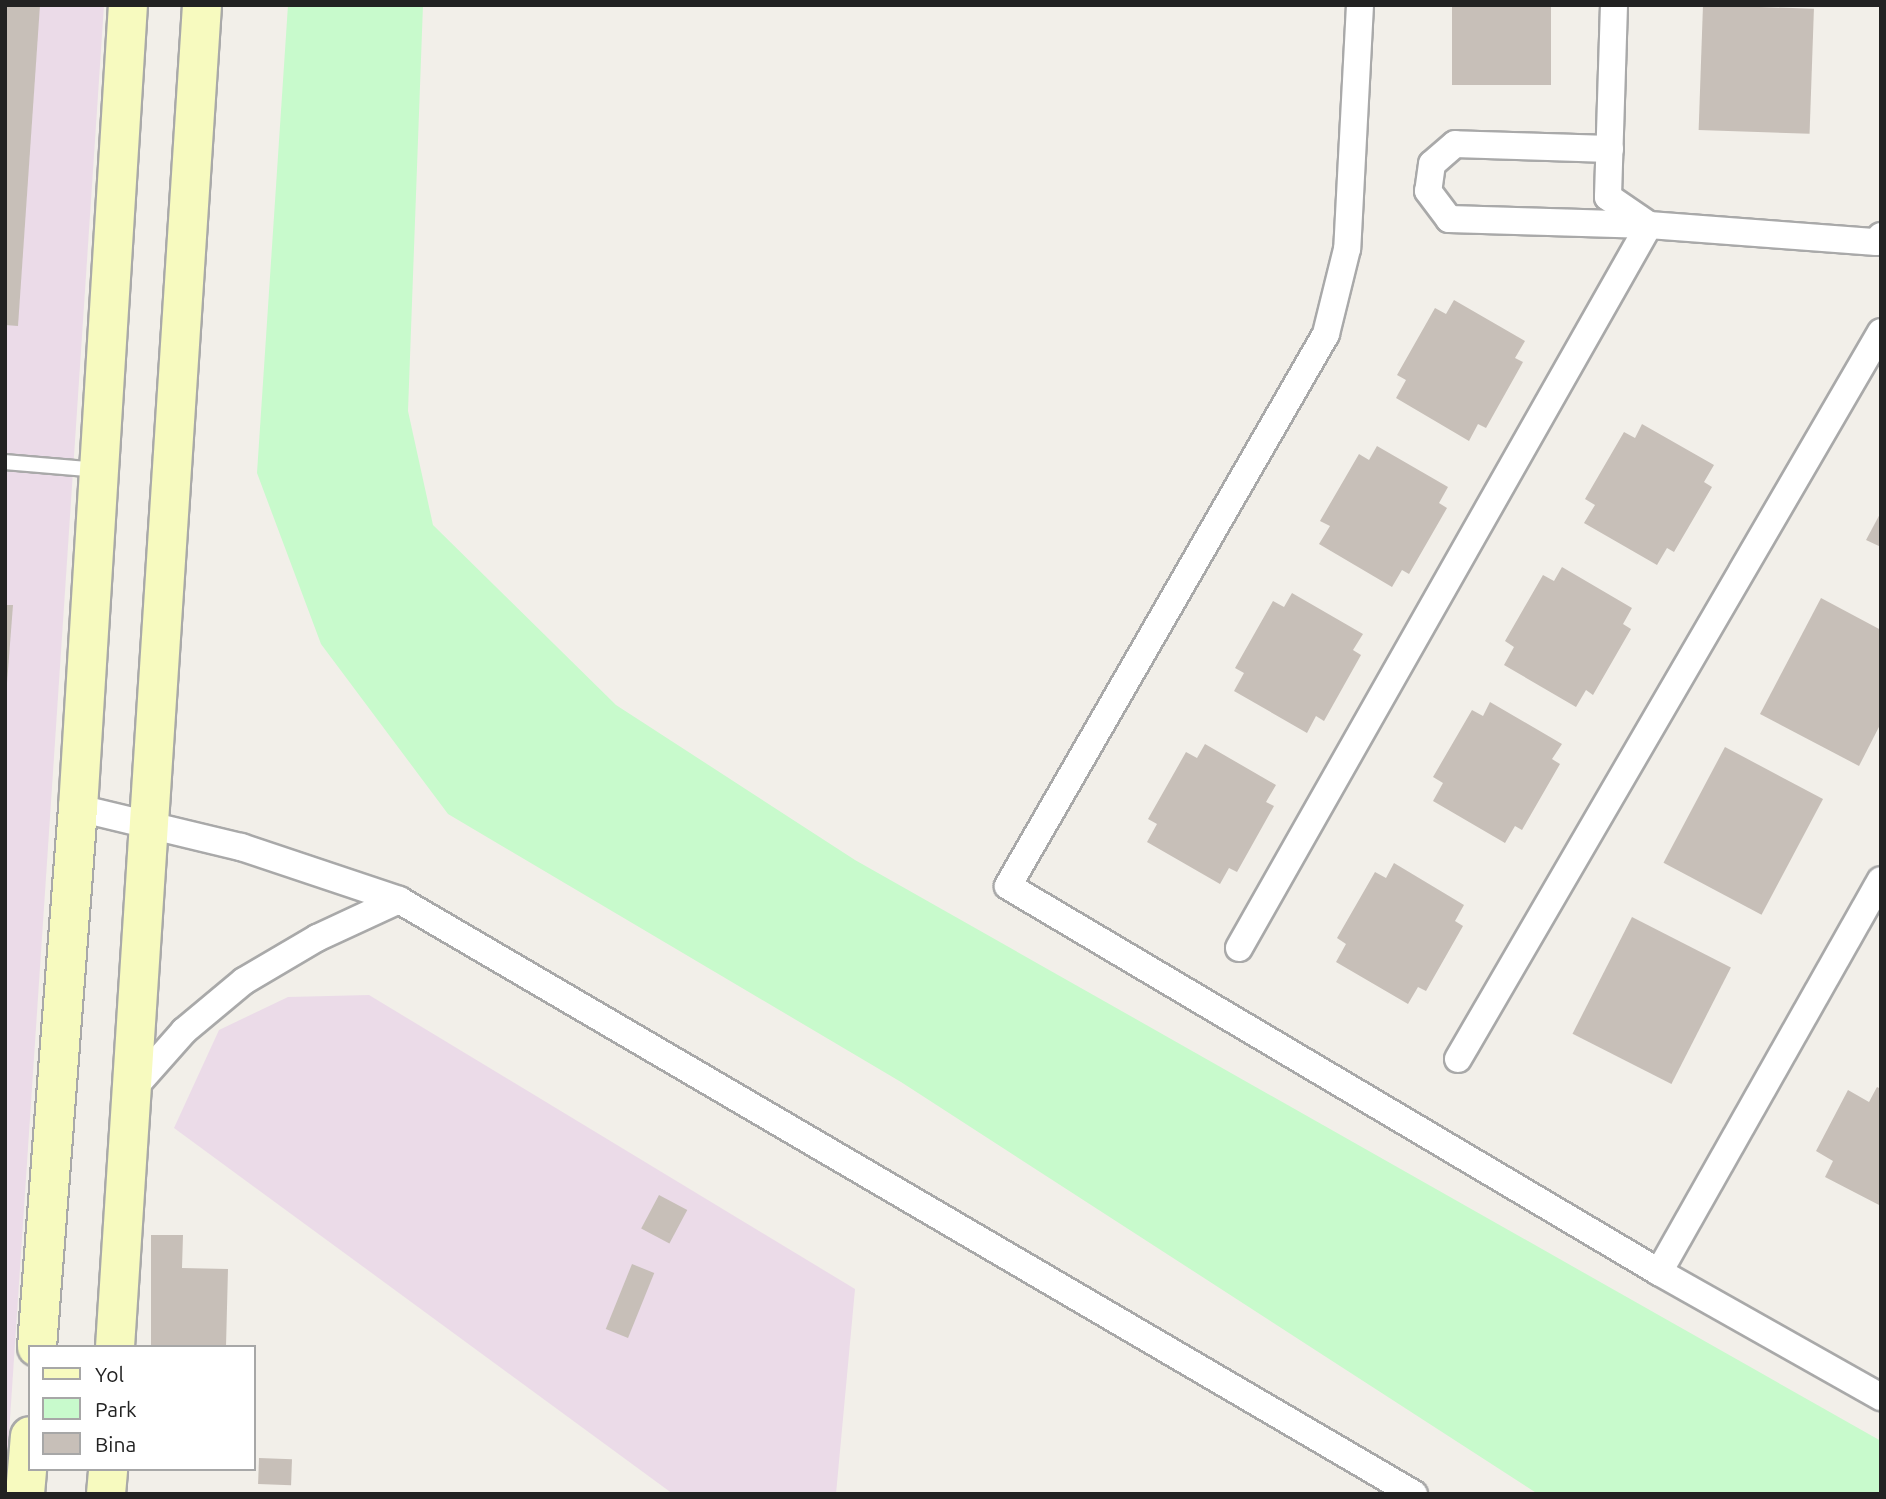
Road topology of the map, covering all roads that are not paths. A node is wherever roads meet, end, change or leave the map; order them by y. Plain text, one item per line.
1 (128, 5) edge
2 (202, 5) edge
3 (1360, 5) edge
4 (1614, 5) edge
5 (1610, 149) junction
6 (1649, 225) junction
7 (1879, 245) edge
8 (1881, 332) edge
9 (5, 462) edge
10 (99, 470) junction
11 (78, 808) junction
12 (147, 824) junction
13 (1881, 880) edge
14 (399, 900) junction
15 (1239, 948) dead end
16 (1458, 1059) dead end
17 (131, 1091) junction
18 (1659, 1272) junction
19 (37, 1345) edge
20 (116, 1345) edge
21 (1881, 1397) edge
22 (28, 1459) edge
23 (108, 1471) edge
24 (25, 1494) edge
25 (106, 1494) edge
26 (1414, 1494) edge

1 - 10 street
2 - 12 street
3 - 18 street
4 - 5 street
5 - 6 street
5 - 6 street
6 - 7 street
6 - 15 street
8 - 16 street
9 - 10 lane
10 - 11 street
11 - 12 street
11 - 19 street
12 - 14 street
12 - 17 street
13 - 18 street
14 - 17 street
14 - 26 street
17 - 20 street
18 - 21 street
22 - 24 street
23 - 25 street

